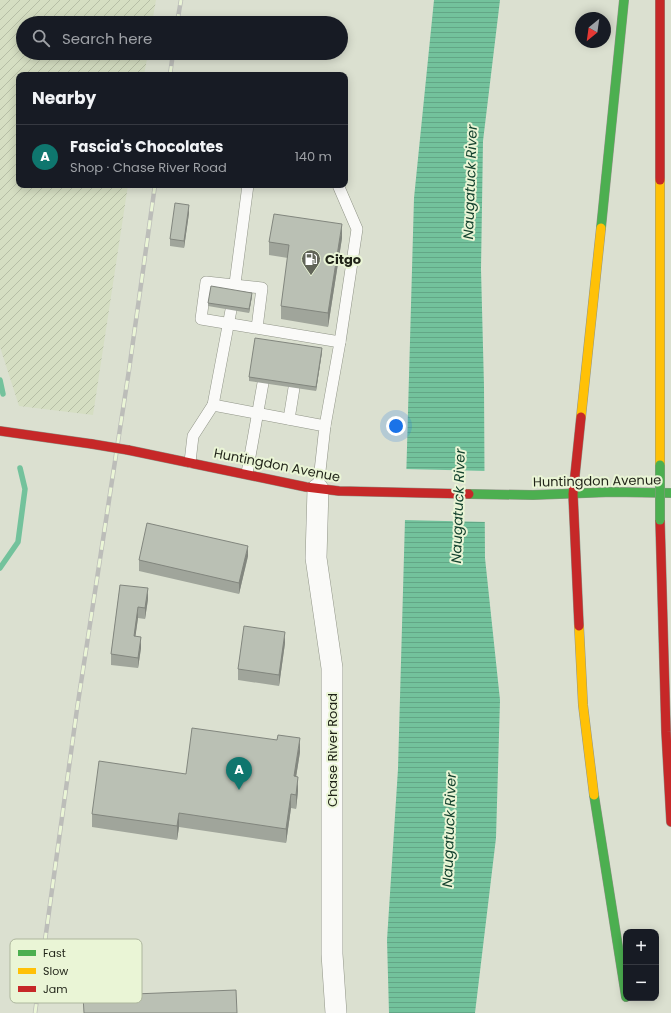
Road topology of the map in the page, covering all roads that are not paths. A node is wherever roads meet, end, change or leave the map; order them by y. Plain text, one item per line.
1 (624, 0) edge
2 (660, 0) edge
3 (248, 188) edge
4 (339, 188) edge
5 (234, 289) junction
6 (231, 310) edge
7 (229, 324) junction
8 (257, 328) junction
9 (272, 331) junction
10 (303, 336) junction
11 (340, 342) junction
12 (270, 344) edge
13 (301, 348) edge
14 (263, 383) edge
15 (294, 388) edge
16 (213, 405) junction
17 (258, 414) junction
18 (289, 419) junction
19 (325, 426) junction
20 (0, 431) edge
21 (190, 462) junction
22 (247, 473) junction
23 (318, 489) junction
24 (671, 493) edge
25 (573, 494) junction
26 (671, 822) edge
27 (623, 976) edge
28 (336, 1013) edge

1 - 25 main road
2 - 26 main road, bridge
3 - 5 lane
4 - 11 lane
5 - 7 lane
5 - 8 lane
6 - 7 lane
7 - 8 lane
7 - 16 lane
8 - 9 lane
9 - 10 lane
9 - 12 lane
10 - 11 lane
10 - 13 lane
11 - 19 lane
14 - 17 lane
15 - 18 lane
16 - 17 lane
16 - 21 lane
17 - 18 lane
17 - 22 lane
18 - 19 lane
19 - 23 lane
20 - 21 main road, Huntingdon Avenue, bridge
21 - 22 main road, Huntingdon Avenue
22 - 23 main road, Huntingdon Avenue
23 - 25 main road, Huntingdon Avenue
23 - 28 street, Chase River Road
24 - 25 main road, Huntingdon Avenue
25 - 27 main road

